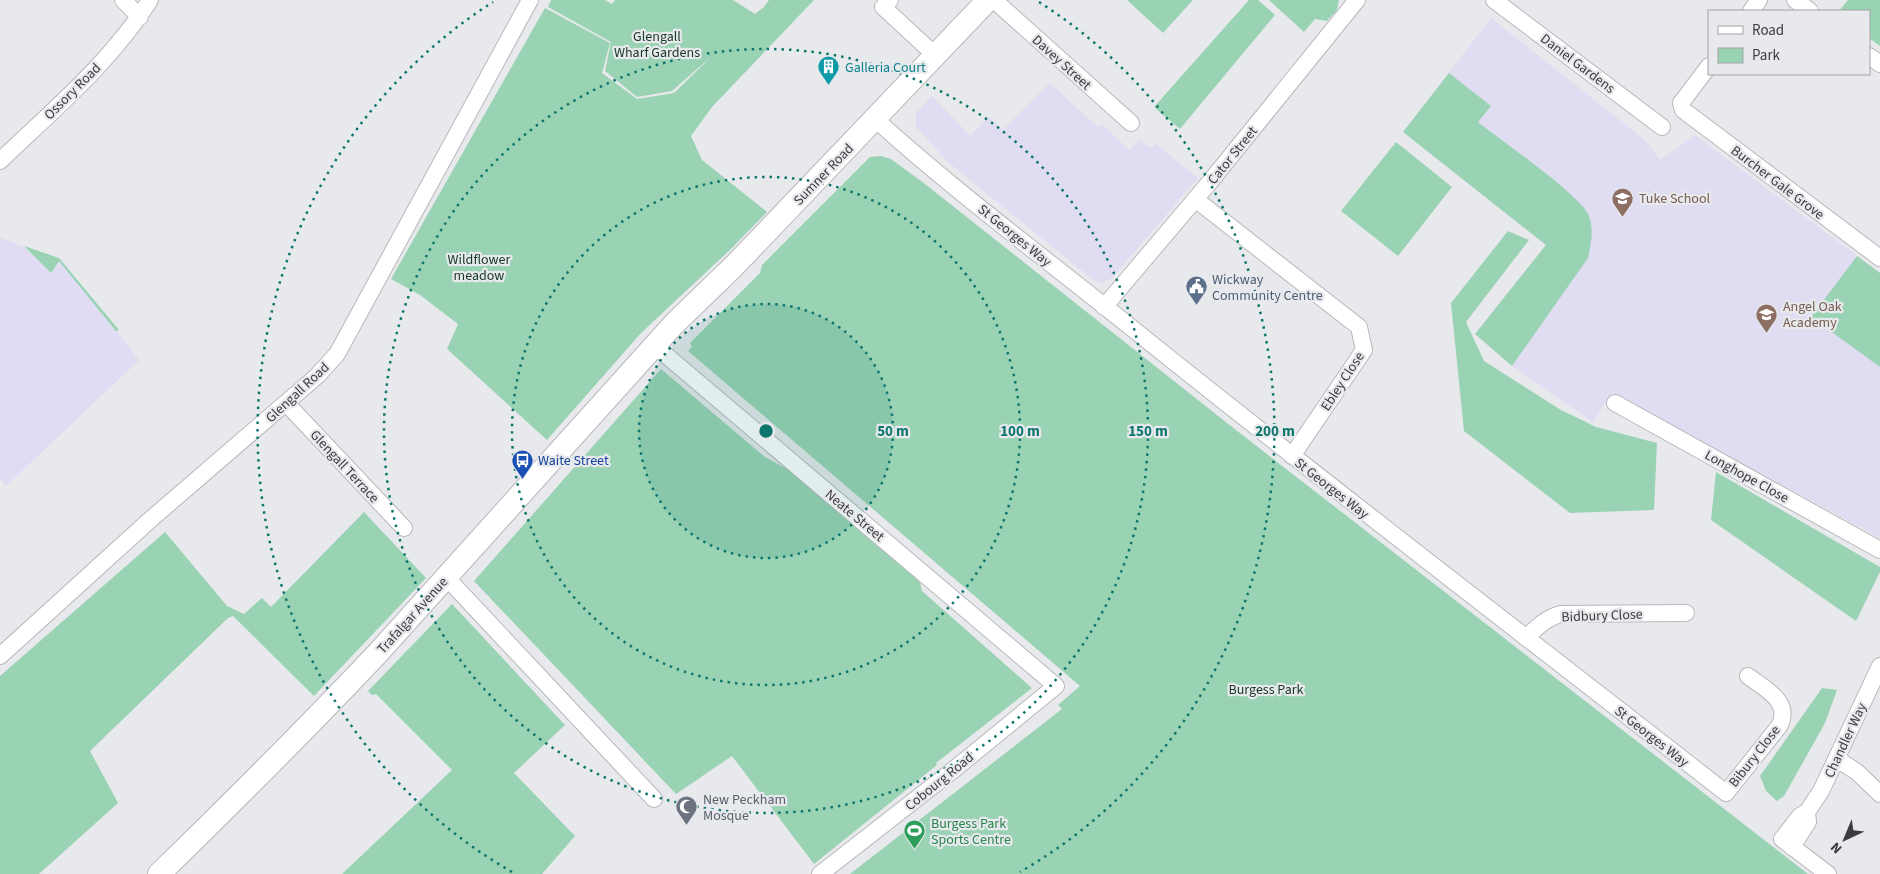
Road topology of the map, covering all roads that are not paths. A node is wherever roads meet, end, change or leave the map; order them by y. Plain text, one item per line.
1 (123, 0) edge
2 (150, 0) edge
3 (530, 0) edge
4 (890, 0) edge
5 (988, 0) edge
6 (994, 0) edge
7 (1357, 0) edge
8 (1494, 0) edge
9 (1795, 0) edge
10 (1809, 10) edge
11 (140, 16) junction
12 (936, 56) junction
13 (1708, 67) edge
14 (875, 119) junction
15 (1130, 123) dead end
16 (1662, 127) dead end
17 (0, 161) edge
18 (1195, 199) junction
19 (1880, 258) edge
20 (1104, 307) junction
21 (654, 345) junction
22 (286, 403) junction
23 (1615, 403) dead end
24 (1292, 456) junction
25 (404, 528) dead end
26 (1880, 550) edge
27 (446, 577) junction
28 (1686, 613) dead end
29 (1526, 638) junction
30 (0, 656) edge
31 (1880, 666) edge
32 (1748, 676) dead end
33 (1056, 686) joint
34 (1837, 759) junction
35 (1726, 793) joint
36 (1880, 794) edge
37 (654, 798) dead end
38 (159, 874) edge
39 (820, 874) edge
40 (1828, 874) edge

1 - 11 street
2 - 11 street, Ossory Road
3 - 22 street, Glengall Road
4 - 12 street
5 - 12 main road, Sumner Road
6 - 15 street, Davey Street
7 - 18 street, Cator Street
8 - 16 street, Daniel Gardens
9 - 10 street
11 - 17 street, Ossory Road
12 - 14 main road, Sumner Road
13 - 19 street, Burcher Gale Grove
14 - 20 street, St Georges Way
14 - 21 main road, Sumner Road
18 - 20 street, Cator Street
18 - 24 street, Ebley Close
20 - 24 street, St Georges Way
21 - 27 main road, Trafalgar Avenue
21 - 33 street, Neate Street
22 - 25 street, Glengall Terrace
22 - 30 street, Glengall Road
23 - 26 street, Longhope Close
24 - 29 street, St Georges Way
27 - 37 street
27 - 38 main road, Trafalgar Avenue
28 - 29 street, Bidbury Close
29 - 35 street, St Georges Way
31 - 34 street, Chandler Way
32 - 35 street, Bibury Close
33 - 39 street, Cobourg Road
34 - 36 street
34 - 40 street, Chandler Way

